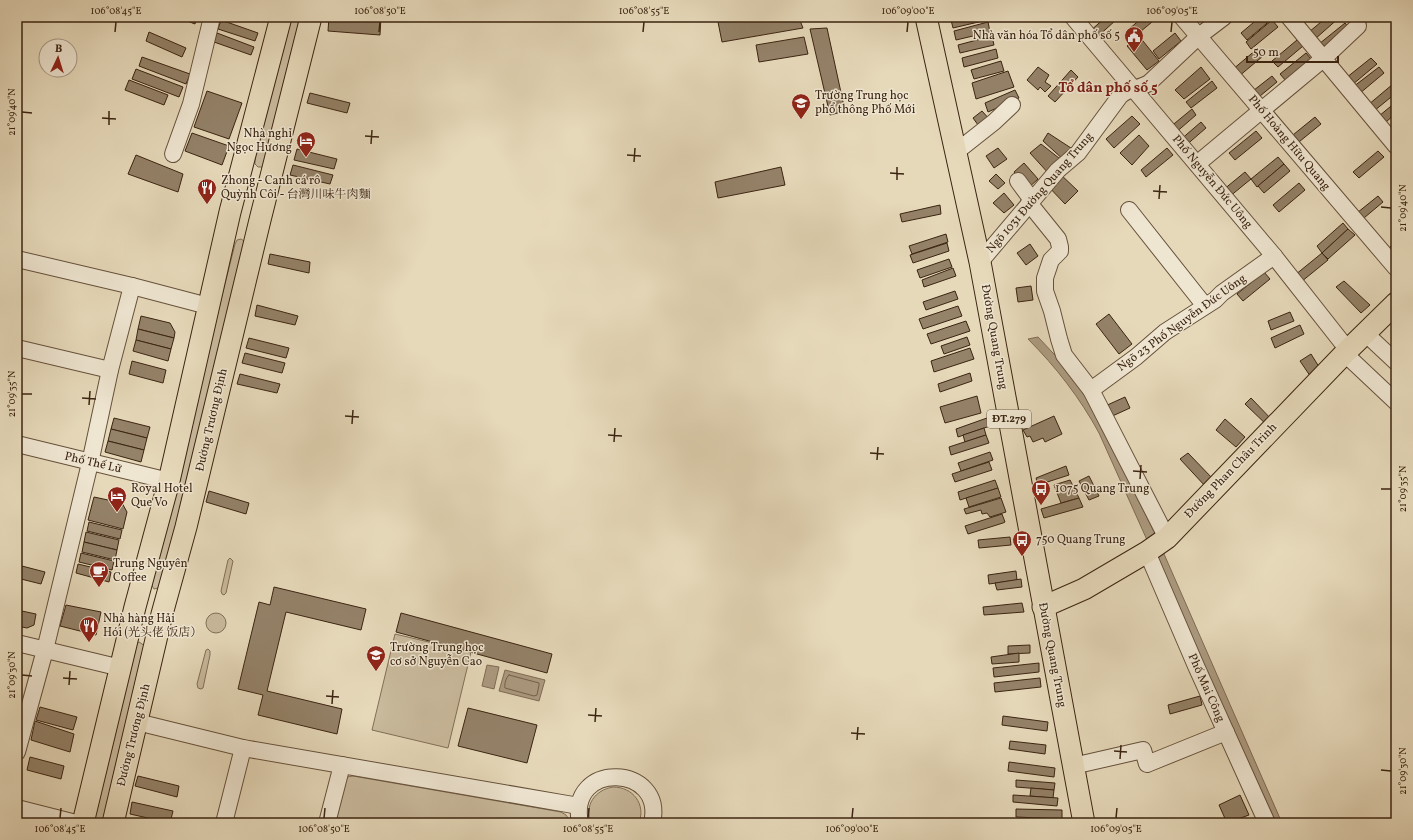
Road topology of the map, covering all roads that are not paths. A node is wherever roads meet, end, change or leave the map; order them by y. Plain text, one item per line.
1 (212, 17) edge
2 (281, 17) edge
3 (311, 17) edge
4 (926, 17) edge
5 (1073, 17) edge
6 (1182, 17) edge
7 (1224, 17) edge
8 (1289, 17) edge
9 (1358, 26) dead end
10 (1199, 36) junction
11 (1324, 59) junction
12 (1135, 89) junction
13 (1012, 105) dead end
14 (1261, 110) junction
15 (1396, 146) edge
16 (956, 152) junction
17 (173, 154) dead end
18 (1197, 164) junction
19 (1018, 181) dead end
20 (1031, 202) junction
21 (1129, 210) dead end
22 (230, 212) junction
23 (260, 220) junction
24 (1274, 256) junction
25 (17, 259) edge
26 (980, 262) junction
27 (1396, 268) edge
28 (132, 286) junction
29 (1396, 303) edge
30 (208, 306) junction
31 (1205, 306) junction
32 (1365, 333) junction
33 (17, 348) edge
34 (1346, 352) junction
35 (1396, 362) edge
36 (110, 370) junction
37 (1091, 390) junction
38 (1396, 402) edge
39 (17, 444) edge
40 (90, 462) junction
41 (169, 481) junction
42 (1167, 538) junction
43 (1147, 552) junction
44 (1043, 606) junction
45 (135, 607) junction
46 (162, 614) junction
47 (17, 643) edge
48 (45, 650) junction
49 (121, 668) junction
50 (137, 722) junction
51 (1226, 732) junction
52 (243, 748) junction
53 (17, 752) edge
54 (342, 765) junction
55 (1073, 766) junction
56 (579, 806) junction
57 (17, 808) edge
58 (76, 823) edge
59 (83, 823) edge
60 (113, 823) edge
61 (224, 823) edge
62 (327, 823) edge
63 (580, 823) edge
64 (652, 823) edge
65 (1084, 823) edge
66 (1267, 823) edge

1 - 17 street
2 - 22 main road
3 - 23 main road, Đường Trương Định
4 - 16 main road, Đường Quang Trung / ĐT.279
5 - 12 street, Phố Nguyễn Đức Uông
6 - 10 street, Phố Hoàng Hữu Quang
7 - 10 street, Ngõ 1031 Đường Quang Trung
8 - 11 street
9 - 11 street
10 - 12 street, Ngõ 1031 Đường Quang Trung
10 - 14 street, Phố Hoàng Hữu Quang
11 - 14 street
11 - 15 street
12 - 18 street, Phố Nguyễn Đức Uông
12 - 20 street, Ngõ 1031 Đường Quang Trung
13 - 16 street
14 - 18 street
14 - 27 street, Phố Hoàng Hữu Quang
16 - 26 main road, Đường Quang Trung / ĐT.279
18 - 24 street, Phố Nguyễn Đức Uông
19 - 20 street
20 - 26 street, Ngõ 1031 Đường Quang Trung
20 - 37 street
21 - 31 street
22 - 23 main road
22 - 30 main road
23 - 46 main road, Đường Trương Định
24 - 31 street, Ngõ 23 Phố Nguyễn Đức Uông
24 - 34 street, Phố Nguyễn Đức Uông
25 - 28 street
26 - 44 main road, Đường Quang Trung / ĐT.279
28 - 30 street
28 - 36 street
29 - 32 main road, Đường Phan Châu Trinh
30 - 41 main road
31 - 37 street, Ngõ 23 Phố Nguyễn Đức Uông
32 - 34 main road, Đường Phan Châu Trinh
32 - 35 street
33 - 36 street
34 - 38 street, Phố Nguyễn Đức Uông
34 - 42 main road, Đường Phan Châu Trinh
36 - 40 street
37 - 42 street
39 - 40 street, Phố Thế Lữ
40 - 41 street, Phố Thế Lữ
40 - 48 street
41 - 45 main road
42 - 43 main road, Đường Phan Châu Trinh
43 - 44 main road, Đường Phan Châu Trinh
43 - 51 street, Phố Mai Công
44 - 55 main road, Đường Quang Trung / ĐT.279
45 - 46 main road
45 - 49 main road
46 - 50 main road, Đường Trương Định
47 - 48 street
48 - 49 street
48 - 53 street
49 - 59 main road
50 - 52 street
50 - 60 main road, Đường Trương Định
51 - 55 street
51 - 66 street, Phố Mai Công
52 - 54 street
52 - 61 street
54 - 56 street
54 - 62 street
55 - 65 main road, Đường Quang Trung / ĐT.279
56 - 63 street
56 - 64 street
57 - 58 street

